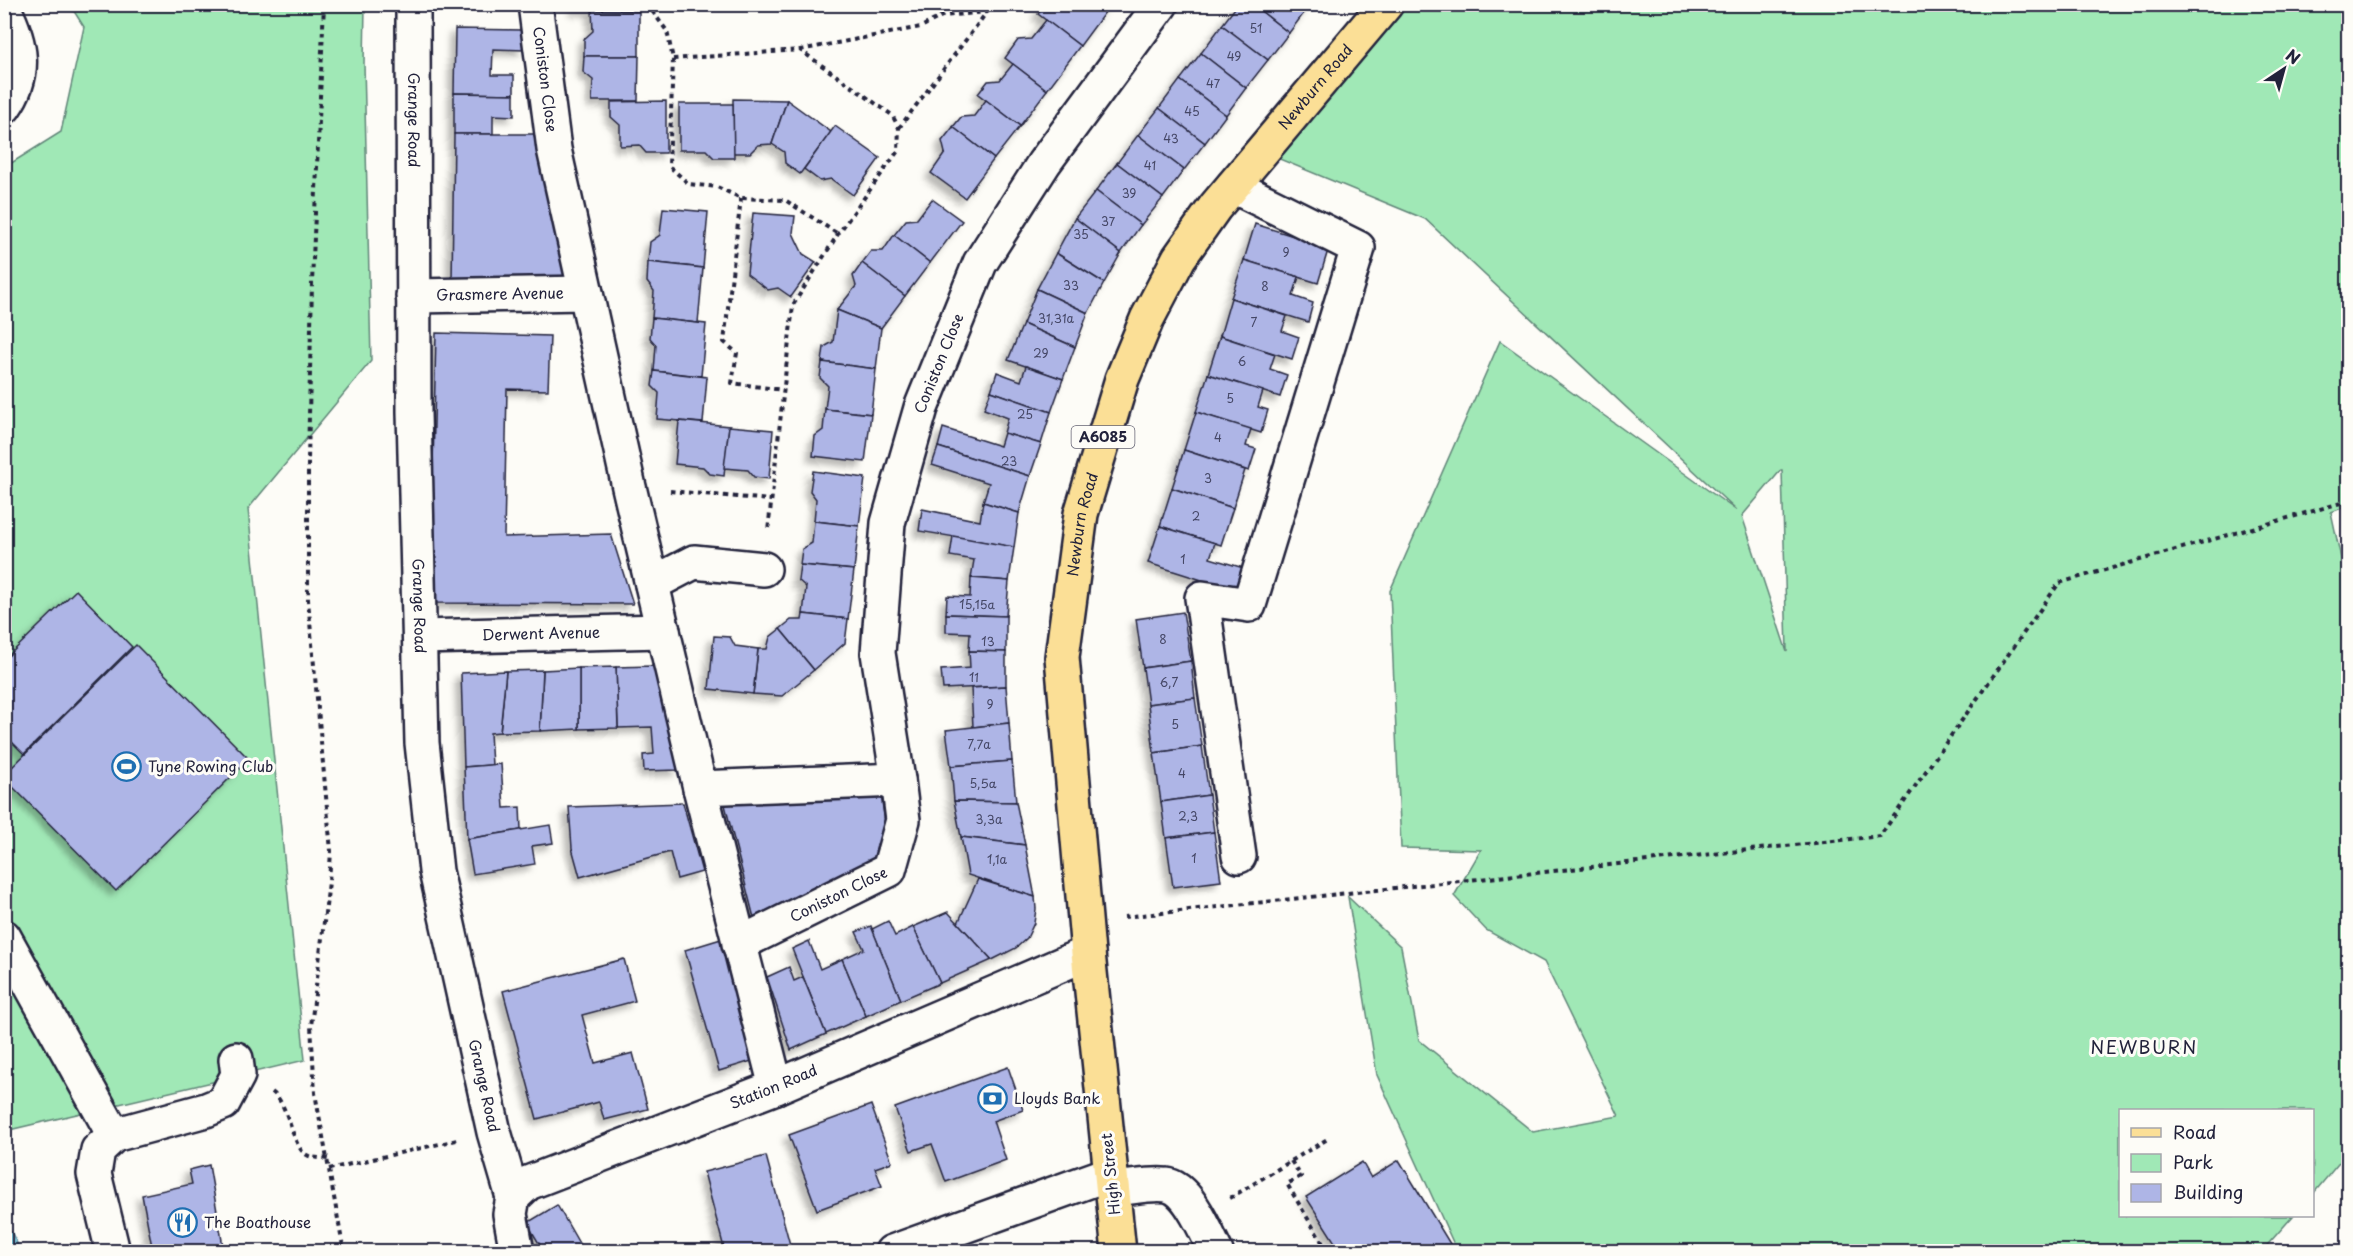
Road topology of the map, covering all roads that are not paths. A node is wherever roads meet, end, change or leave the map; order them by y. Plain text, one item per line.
1 (413, 4) edge
2 (535, 4) edge
3 (1161, 4) edge
4 (1386, 4) edge
5 (4, 9) edge
6 (4, 107) edge
7 (1233, 186) junction
8 (586, 293) junction
9 (413, 296) junction
10 (764, 569) road end
11 (652, 584) junction
12 (663, 631) junction
13 (421, 637) junction
14 (898, 780) junction
15 (700, 788) junction
16 (1239, 856) dead end
17 (4, 937) edge
18 (739, 944) junction
19 (1088, 953) junction
20 (236, 1059) dead end
21 (776, 1087) junction
22 (114, 1136) junction
23 (1112, 1181) junction
24 (513, 1197) junction
25 (113, 1251) edge
26 (517, 1251) edge
27 (892, 1251) edge
28 (1119, 1251) edge
29 (1216, 1251) edge

1 - 9 street, Grange Road
2 - 8 street, Coniston Close
3 - 14 street, Coniston Close
4 - 7 main road, Newburn Road / A6085
5 - 6 street
7 - 16 street
7 - 19 main road, Newburn Road / A6085
8 - 9 street, Grasmere Avenue
8 - 11 street, Coniston Close
9 - 13 street, Grange Road
10 - 11 street
11 - 12 street, Coniston Close
12 - 13 street, Derwent Avenue
12 - 15 street, Coniston Close
13 - 24 street, Grange Road
14 - 15 street
14 - 18 street, Coniston Close
15 - 18 street, Coniston Close
17 - 22 street
18 - 21 street, Coniston Close
19 - 21 street, Station Road
19 - 23 main road, High Street / A6085
20 - 22 street
21 - 24 street, Station Road
22 - 25 street
23 - 27 street
23 - 28 main road, High Street / A6085
23 - 29 street
24 - 26 street

